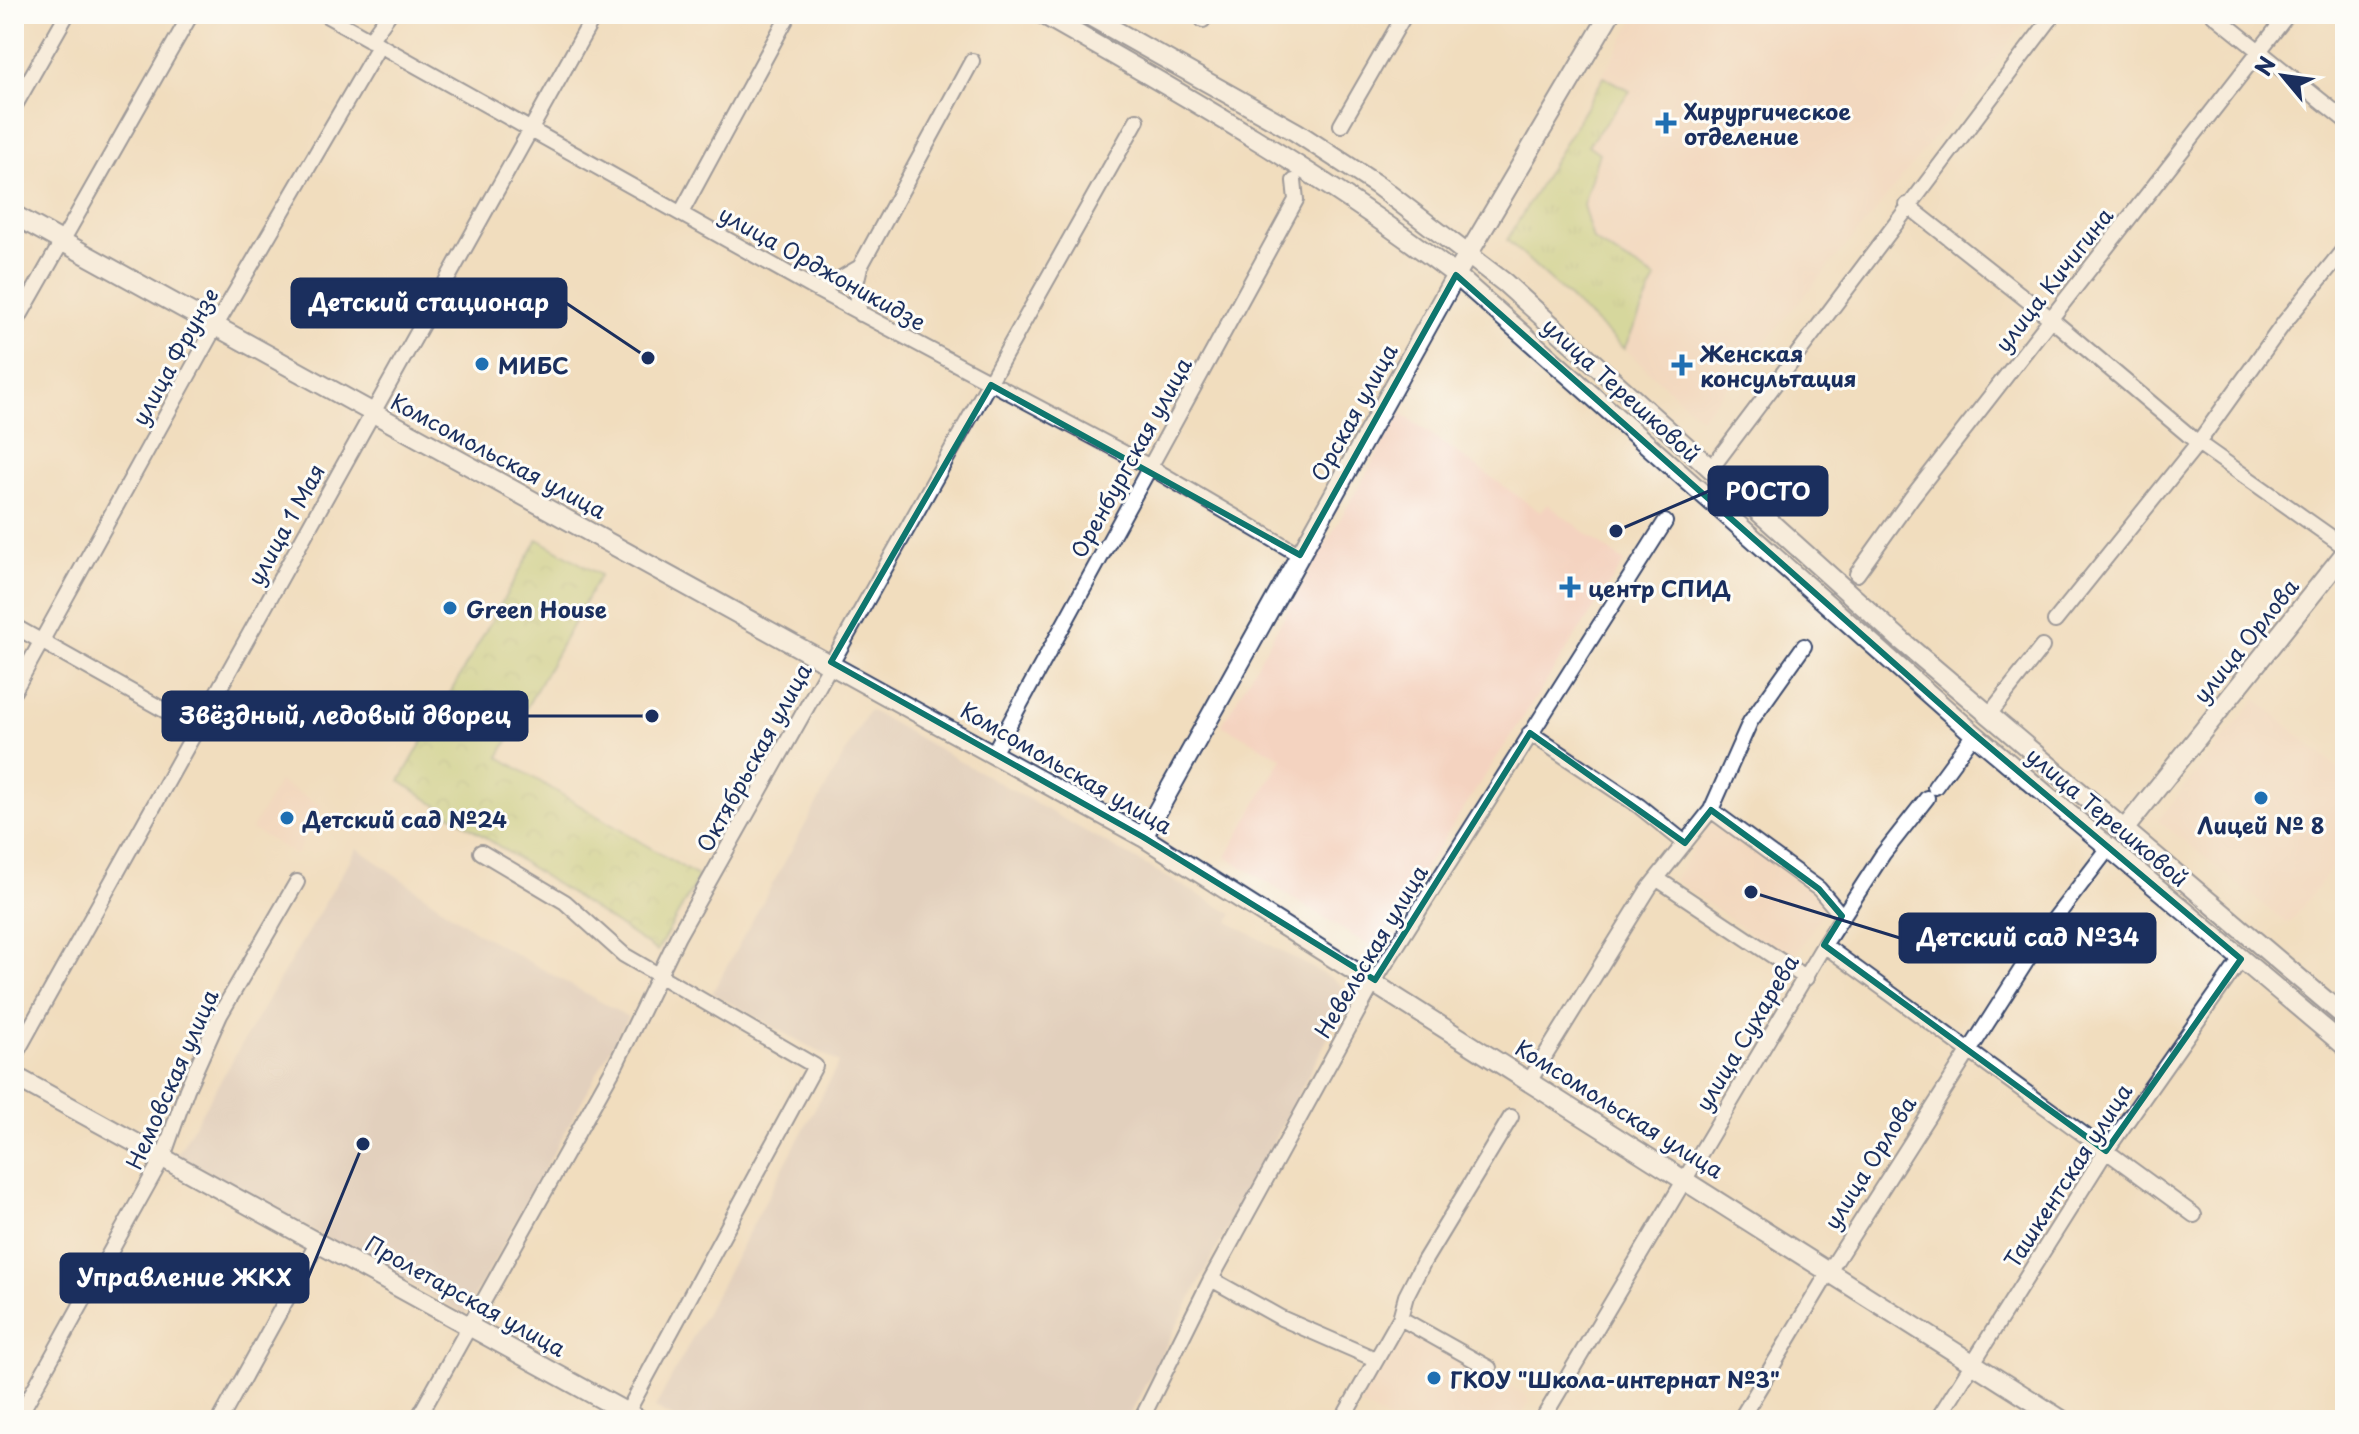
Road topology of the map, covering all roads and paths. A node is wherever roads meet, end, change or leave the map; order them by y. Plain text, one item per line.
1 (67, 14) edge
2 (191, 14) edge
3 (324, 14) edge
4 (389, 14) edge
5 (595, 14) edge
6 (789, 14) edge
7 (1042, 14) edge
8 (1086, 14) edge
9 (1405, 14) edge
10 (1610, 14) edge
11 (2054, 14) edge
12 (2213, 14) edge
13 (2288, 14) edge
14 (375, 43) junction
15 (2259, 51) junction
16 (972, 61) dead end
17 (14, 107) edge
18 (1137, 120) dead end
19 (2345, 120) edge
20 (1341, 125) dead end
21 (533, 129) junction
22 (1294, 181) dead end
23 (1907, 205) junction
24 (681, 213) junction
25 (14, 215) edge
26 (60, 241) junction
27 (2345, 248) edge
28 (1469, 255) junction
29 (860, 267) junction
30 (1456, 275) junction
31 (819, 291) junction
32 (860, 314) junction
33 (2050, 318) junction
34 (14, 326) edge
35 (215, 327) junction
36 (991, 385) junction
37 (372, 414) junction
38 (2198, 443) junction
39 (1150, 467) junction
40 (1710, 470) junction
41 (1665, 522) dead end
42 (2345, 547) edge
43 (2345, 553) edge
44 (1300, 555) junction
45 (1857, 574) dead end
46 (2055, 621) dead end
47 (14, 626) edge
48 (41, 642) junction
49 (1804, 646) dead end
50 (2042, 647) dead end
51 (831, 662) junction
52 (14, 691) edge
53 (1988, 716) junction
54 (196, 728) junction
55 (1530, 733) junction
56 (1974, 734) junction
57 (994, 752) junction
58 (1711, 810) junction
59 (2123, 831) junction
60 (1143, 837) junction
61 (1685, 843) junction
62 (2108, 849) junction
63 (481, 852) dead end
64 (1659, 880) junction
65 (297, 882) dead end
66 (1842, 916) junction
67 (1824, 945) junction
68 (2241, 959) junction
69 (660, 974) junction
70 (1806, 978) junction
71 (1375, 980) junction
72 (2345, 1017) edge
73 (2345, 1046) edge
74 (1968, 1050) junction
75 (14, 1057) edge
76 (14, 1076) edge
77 (1530, 1080) junction
78 (1511, 1117) dead end
79 (2106, 1151) junction
80 (163, 1157) junction
81 (1684, 1177) junction
82 (2194, 1215) dead end
83 (318, 1242) junction
84 (1830, 1270) junction
85 (1211, 1279) junction
86 (1400, 1318) junction
87 (470, 1324) junction
88 (1375, 1359) junction
89 (1972, 1362) junction
90 (1489, 1368) dead end
91 (630, 1418) edge
92 (17, 1420) edge
93 (220, 1420) edge
94 (417, 1420) edge
95 (1141, 1420) edge
96 (1342, 1420) edge
97 (1542, 1420) edge
98 (1740, 1420) edge
99 (1937, 1420) edge
100 (2062, 1420) edge

1 - 17 street
2 - 26 street
3 - 14 street, улица Орджоникидзе
4 - 14 street, улица Фрунзе
5 - 21 street, улица 1 Мая
6 - 24 street
7 - 30 main road, улица Терешковой
8 - 28 main road, улица Терешковой
9 - 20 street
10 - 28 main road, Орская улица
11 - 23 street
12 - 15 street
13 - 15 street, улица Кичигина
14 - 21 street, улица Орджоникидзе
14 - 35 street, улица Фрунзе
15 - 19 street
15 - 33 street, улица Кичигина
16 - 29 street
18 - 36 street, Октябрьская улица
21 - 24 street, улица Орджоникидзе
21 - 37 street, улица 1 Мая
22 - 39 street, Оренбургская улица
23 - 33 street
23 - 40 street
24 - 31 street, улица Орджоникидзе
25 - 26 main road, Комсомольская улица
26 - 34 street
26 - 35 main road, Комсомольская улица
27 - 38 street
28 - 30 main road, Орская улица
28 - 40 main road, улица Терешковой
29 - 31 street
29 - 32 street
30 - 44 main road, Орская улица
30 - 56 main road, улица Терешковой
31 - 32 street, улица Орджоникидзе
32 - 36 street, улица Орджоникидзе
33 - 38 street
33 - 45 street, улица Кичигина
35 - 37 main road, Комсомольская улица
35 - 48 street, улица Фрунзе
36 - 39 street, улица Орджоникидзе
36 - 51 street, Октябрьская улица
37 - 51 main road, Комсомольская улица
37 - 54 street, улица 1 Мая
38 - 42 street
38 - 46 street
39 - 44 street, улица Орджоникидзе
39 - 57 street, Оренбургская улица
40 - 53 main road, улица Терешковой
41 - 55 street, Невельская улица
43 - 59 main road, улица Орлова
44 - 60 main road, Орская улица
47 - 48 street
48 - 52 street, улица Фрунзе
48 - 54 street
49 - 58 street
50 - 53 street
51 - 57 main road, Комсомольская улица
51 - 69 street, Октябрьская улица
53 - 59 main road, улица Терешковой
54 - 75 street, улица 1 Мая
55 - 61 street
55 - 71 street, Невельская улица
56 - 62 main road, улица Терешковой
56 - 66 street, улица Сухарева
57 - 60 main road, Комсомольская улица
58 - 61 street
58 - 66 street
59 - 72 main road, улица Терешковой
60 - 71 main road, Комсомольская улица
61 - 64 street
62 - 68 main road, улица Терешковой
62 - 74 street, улица Орлова
63 - 69 street
64 - 70 street
64 - 77 street
65 - 80 street, Немовская улица
66 - 67 street, улица Сухарева
67 - 70 street, улица Сухарева
67 - 74 street
68 - 73 main road, улица Терешковой
68 - 79 street, Ташкентская улица
69 - 87 street, Октябрьская улица
69 - 91 street
70 - 81 street, улица Сухарева
71 - 77 main road, Комсомольская улица
71 - 85 street, Невельская улица
74 - 79 street
74 - 84 street, улица Орлова
76 - 80 main road, Пролетарская улица
77 - 81 main road, Комсомольская улица
78 - 86 street
79 - 82 street
79 - 89 street, Ташкентская улица
80 - 83 main road, Пролетарская улица
80 - 92 street, Немовская улица
81 - 84 main road, Комсомольская улица
81 - 97 street, улица Сухарева
83 - 87 main road, Пролетарская улица
83 - 93 street
84 - 89 main road, Комсомольская улица
84 - 98 street, улица Орлова
85 - 88 street
85 - 95 street, Невельская улица
86 - 88 street
86 - 90 street
87 - 91 main road, Пролетарская улица
87 - 94 street, Октябрьская улица
88 - 96 street
89 - 99 street, Ташкентская улица
89 - 100 main road, Комсомольская улица

